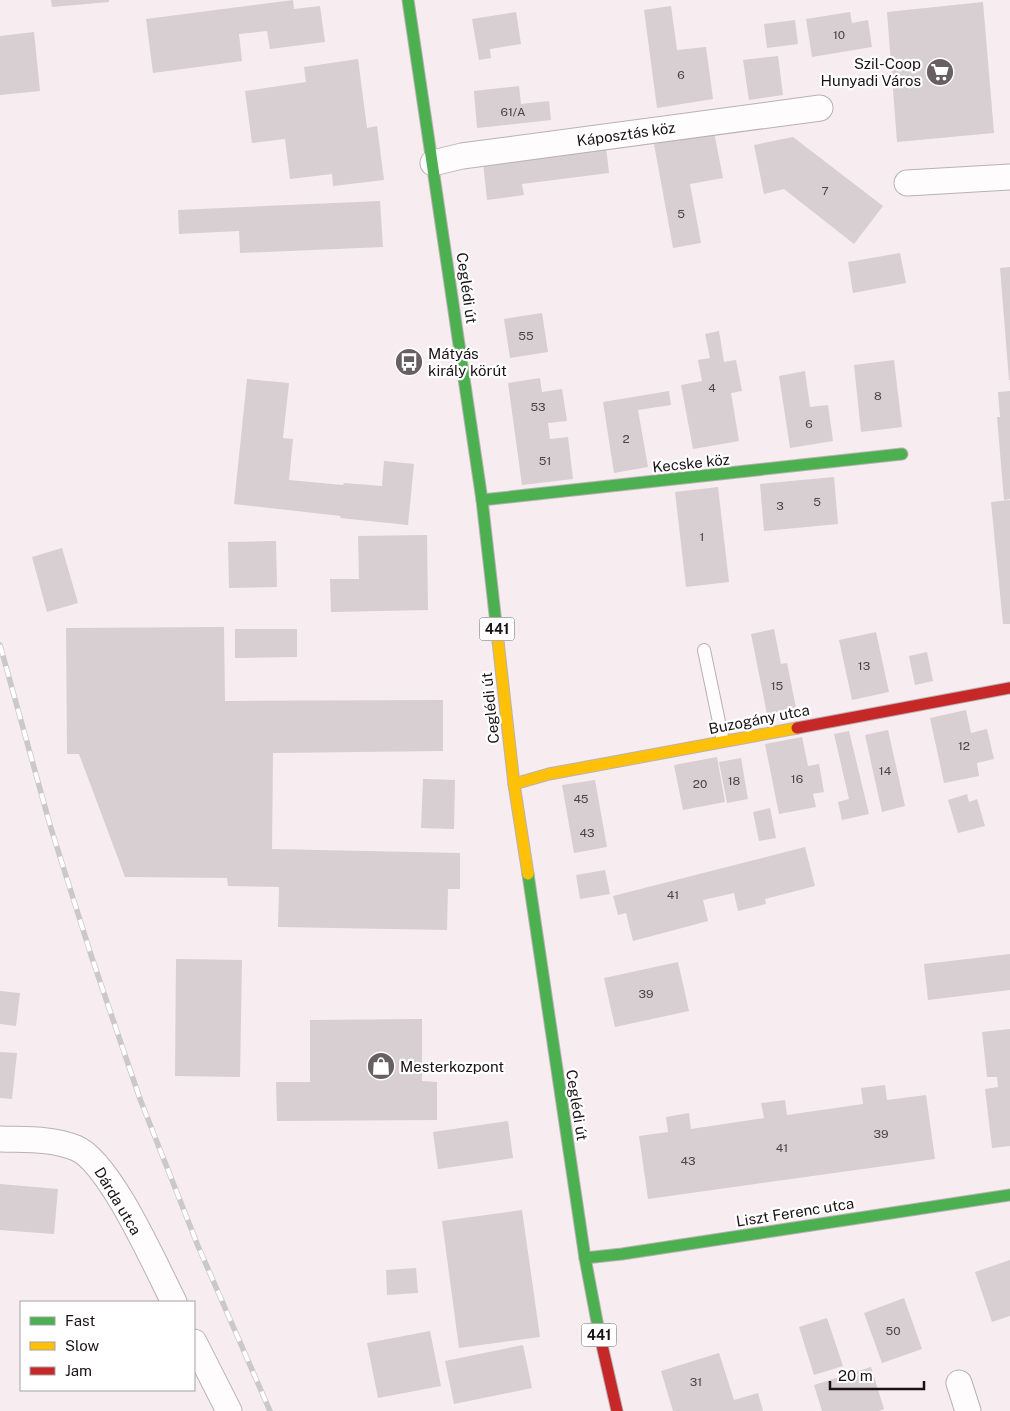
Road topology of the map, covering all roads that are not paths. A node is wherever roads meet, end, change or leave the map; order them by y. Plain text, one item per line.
1 (408, 0) edge
2 (820, 108) dead end
3 (433, 163) junction
4 (1010, 177) edge
5 (907, 182) dead end
6 (902, 454) dead end
7 (482, 500) junction
8 (704, 650) dead end
9 (1010, 688) edge
10 (723, 741) junction
11 (514, 784) junction
12 (0, 1139) edge
13 (1010, 1195) edge
14 (585, 1258) junction
15 (173, 1301) edge
16 (195, 1344) edge
17 (959, 1383) dead end
18 (229, 1411) edge
19 (617, 1411) edge
20 (968, 1411) edge

1 - 3 main road, Ceglédi út / 441
2 - 3 street, Káposztás köz
3 - 7 main road, Ceglédi út / 441
4 - 5 street
6 - 7 main road, Kecske köz
7 - 11 main road, Ceglédi út / 441
8 - 10 lane
9 - 10 main road, Buzogány utca
10 - 11 main road, Buzogány utca
11 - 14 main road, Ceglédi út / 441
12 - 15 street, Dárda utca
13 - 14 main road, Liszt Ferenc utca
14 - 19 main road, Ceglédi út / 441
16 - 18 street
17 - 20 street

